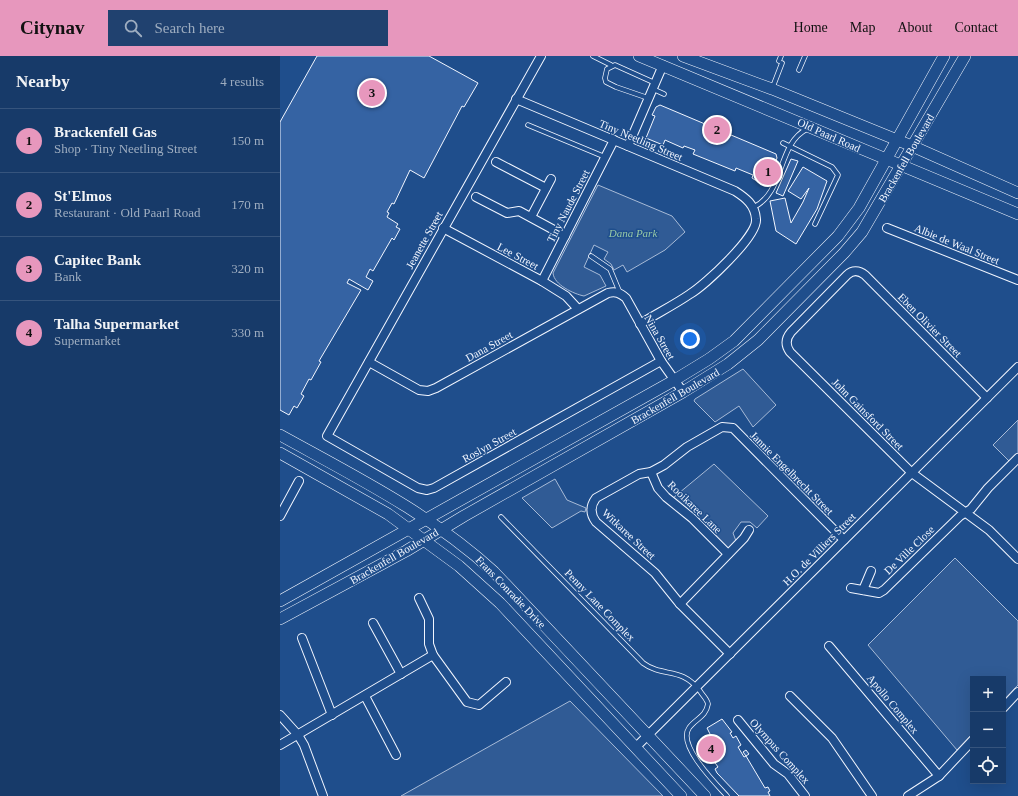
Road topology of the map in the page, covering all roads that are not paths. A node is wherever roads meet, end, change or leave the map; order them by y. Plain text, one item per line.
1 (541, 56) edge
2 (593, 56) edge
3 (639, 56) edge
4 (683, 56) edge
5 (780, 56) edge
6 (805, 56) edge
7 (944, 56) edge
8 (965, 56) edge
9 (611, 65) junction
10 (662, 66) junction
11 (800, 70) dead end
12 (654, 86) junction
13 (772, 89) junction
14 (664, 94) dead end
15 (649, 98) junction
16 (516, 100) junction
17 (528, 125) dead end
18 (810, 127) junction
19 (614, 140) junction
20 (896, 140) junction
21 (783, 143) dead end
22 (628, 146) junction
23 (790, 146) junction
24 (912, 146) junction
25 (605, 157) junction
26 (884, 159) junction
27 (496, 162) dead end
28 (900, 166) junction
29 (551, 179) dead end
30 (546, 188) junction
31 (1018, 192) edge
32 (476, 197) dead end
33 (754, 207) junction
34 (1018, 214) edge
35 (530, 217) junction
36 (815, 224) dead end
37 (443, 228) junction
38 (887, 228) dead end
39 (565, 236) junction
40 (591, 256) dead end
41 (855, 271) joint
42 (1018, 280) edge
43 (542, 281) junction
44 (620, 293) junction
45 (578, 310) junction
46 (640, 324) junction
47 (661, 361) junction
48 (369, 362) junction
49 (1018, 367) edge
50 (673, 380) junction
51 (683, 392) junction
52 (987, 398) junction
53 (722, 427) joint
54 (280, 435) edge
55 (327, 436) joint
56 (280, 453) edge
57 (1018, 458) edge
58 (651, 472) junction
59 (912, 473) junction
60 (299, 481) dead end
61 (966, 512) junction
62 (280, 516) edge
63 (501, 517) dead end
64 (426, 519) junction
65 (409, 529) junction
66 (441, 529) junction
67 (749, 530) dead end
68 (424, 539) junction
69 (844, 540) junction
70 (728, 554) junction
71 (1018, 559) edge
72 (871, 571) dead end
73 (851, 588) dead end
74 (863, 590) junction
75 (419, 598) dead end
76 (280, 601) edge
77 (680, 604) junction
78 (280, 619) edge
79 (373, 623) dead end
80 (302, 638) dead end
81 (829, 646) dead end
82 (730, 654) junction
83 (433, 655) junction
84 (400, 674) junction
85 (506, 682) dead end
86 (697, 687) junction
87 (1018, 692) edge
88 (365, 696) junction
89 (790, 696) dead end
90 (1006, 705) edge
91 (280, 715) edge
92 (332, 715) junction
93 (738, 720) dead end
94 (298, 735) junction
95 (648, 735) junction
96 (970, 743) edge
97 (280, 745) edge
98 (636, 747) junction
99 (396, 755) dead end
100 (939, 776) junction
101 (323, 796) edge
102 (681, 796) edge
103 (705, 796) edge
104 (727, 796) edge
105 (805, 796) edge
106 (872, 796) edge
107 (908, 796) edge

1 - 16 street, Jeanette Street
2 - 9 lane
3 - 10 street, Old Paarl Road
4 - 13 street, Old Paarl Road
5 - 13 lane
6 - 11 lane
7 - 20 street, Brackenfell Boulevard
8 - 24 street, Brackenfell Boulevard
9 - 12 lane
9 - 15 lane
10 - 12 street
10 - 18 street, Old Paarl Road
12 - 14 lane
12 - 15 street
13 - 20 street, Old Paarl Road
15 - 22 street
16 - 19 street, Tiny Neetling Street
16 - 37 street, Jeanette Street
17 - 25 lane
18 - 23 lane
18 - 26 street, Old Paarl Road
19 - 22 street, Tiny Neetling Street
19 - 25 street, Tiny Naude Street
20 - 24 street, Old Paarl Road
20 - 26 street, Brackenfell Boulevard
21 - 23 lane
22 - 33 street, Tiny Neetling Street
23 - 33 lane
23 - 36 lane
24 - 28 street, Brackenfell Boulevard
24 - 31 street, Old Paarl Road
25 - 39 street, Tiny Naude Street
26 - 28 street, Old Paarl Road
26 - 50 street, Brackenfell Boulevard
27 - 30 street
28 - 34 street, Old Paarl Road
28 - 51 street, Brackenfell Boulevard
29 - 30 street
30 - 35 street
32 - 35 street
33 - 46 street
35 - 39 street
37 - 43 street, Lee Street
37 - 48 street, Jeanette Street
38 - 42 street, Albie de Waal Street
39 - 43 street, Tiny Naude Street
40 - 44 lane
41 - 52 street, Eben Olivier Street
41 - 59 street, John Gainsford Street
43 - 45 street, Lee Street
44 - 45 street, Dana Street
44 - 46 street, Nina Street
45 - 48 street, Dana Street
46 - 47 street, Nina Street
47 - 50 street, Nina Street
47 - 55 street, Roslyn Street
48 - 55 street, Jeanette Street
49 - 52 street, H.O. de Villiers Street
50 - 51 street, Nina Street
50 - 64 street, Brackenfell Boulevard
51 - 66 street, Brackenfell Boulevard
52 - 59 street, H.O. de Villiers Street
53 - 58 street, Witkaree Street
53 - 69 street, Jannie Engelbrecht Street
54 - 64 street, Frans Conradie Drive
56 - 65 street, Frans Conradie Drive
57 - 61 street, De Ville Close
58 - 70 street, Rooikaree Lane
58 - 77 street, Witkaree Street
59 - 61 street, John Gainsford Street
59 - 69 street, H.O. de Villiers Street
60 - 62 street
61 - 71 street, John Gainsford Street
61 - 74 street, De Ville Close
63 - 86 lane, Penny Lane Complex
64 - 65 street, Brackenfell Boulevard
64 - 66 street, Frans Conradie Drive
65 - 68 street, Frans Conradie Drive
65 - 76 street, Brackenfell Boulevard
66 - 68 street, Brackenfell Boulevard
66 - 95 street, Frans Conradie Drive
67 - 70 street
68 - 78 street, Brackenfell Boulevard
68 - 98 street, Frans Conradie Drive
69 - 82 street, H.O. de Villiers Street
70 - 77 street
72 - 74 street, De Ville Close
73 - 74 street, De Ville Close
75 - 83 street
77 - 82 street, Witkaree Street
79 - 84 street
80 - 92 street
81 - 100 street, Apollo Complex
82 - 86 street, H.O. de Villiers Street
83 - 84 street
83 - 85 street
84 - 88 street
86 - 95 street, H.O. de Villiers Street
86 - 104 lane
87 - 90 street
88 - 92 street
88 - 99 street
89 - 106 street
91 - 94 street
92 - 94 street
93 - 105 street, Olympus Complex
94 - 97 street
94 - 101 street
95 - 98 street, H.O. de Villiers Street
95 - 103 street, Frans Conradie Drive
96 - 100 street
98 - 102 street, Frans Conradie Drive
100 - 107 street

